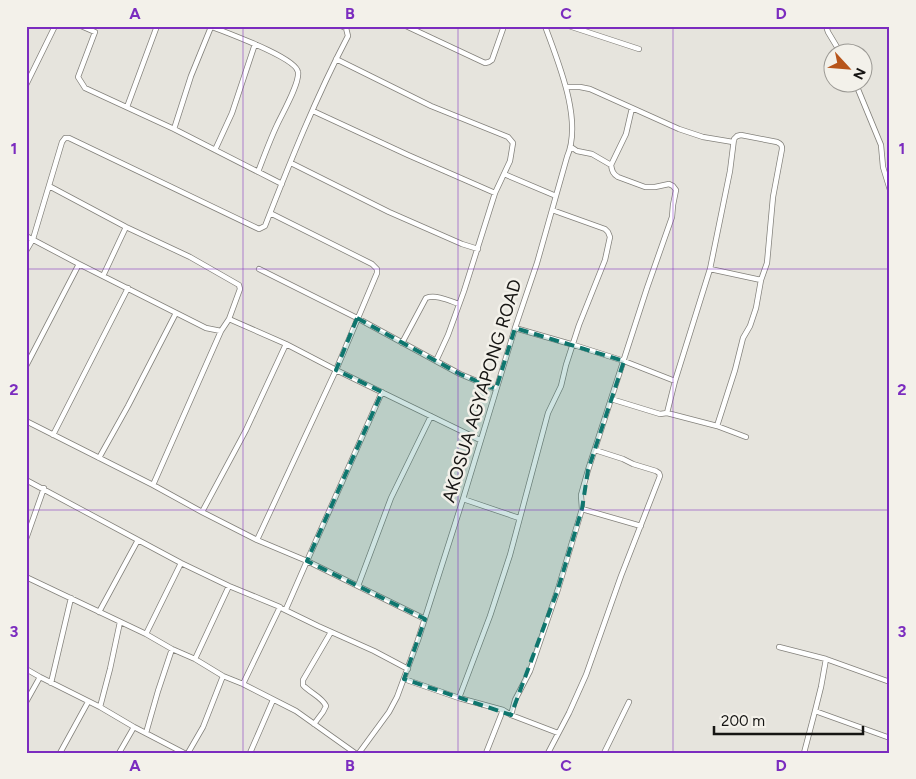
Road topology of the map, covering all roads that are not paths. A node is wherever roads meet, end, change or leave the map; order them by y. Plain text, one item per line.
1 (55, 26) edge
2 (81, 26) edge
3 (158, 26) edge
4 (341, 26) edge
5 (406, 26) edge
6 (504, 26) edge
7 (545, 26) edge
8 (569, 26) edge
9 (826, 26) edge
10 (211, 27) edge
11 (96, 29) edge
12 (834, 42) edge
13 (255, 44) junction
14 (639, 50) dead end
15 (336, 59) junction
16 (26, 85) edge
17 (566, 87) junction
18 (859, 92) edge
19 (128, 107) junction
20 (632, 108) junction
21 (313, 111) junction
22 (174, 129) junction
23 (733, 142) junction
24 (571, 147) junction
25 (215, 150) junction
26 (291, 163) junction
27 (611, 165) junction
28 (258, 172) junction
29 (504, 174) junction
30 (282, 184) junction
31 (49, 186) junction
32 (890, 190) edge
33 (495, 193) junction
34 (556, 196) junction
35 (552, 210) junction
36 (270, 213) junction
37 (126, 227) junction
38 (26, 236) edge
39 (33, 239) junction
40 (478, 249) junction
41 (26, 251) edge
42 (79, 264) junction
43 (710, 269) junction
44 (260, 270) dead end
45 (103, 276) junction
46 (761, 280) junction
47 (128, 288) junction
48 (459, 304) junction
49 (176, 313) junction
50 (357, 318) junction
51 (229, 319) junction
52 (515, 328) junction
53 (221, 331) junction
54 (402, 343) junction
55 (286, 344) junction
56 (574, 345) junction
57 (436, 361) junction
58 (624, 361) junction
59 (26, 366) edge
60 (336, 370) junction
61 (675, 381) junction
62 (496, 389) junction
63 (382, 392) junction
64 (612, 399) junction
65 (667, 414) junction
66 (432, 416) junction
67 (26, 421) edge
68 (717, 426) junction
69 (53, 435) junction
70 (746, 437) dead end
71 (480, 440) junction
72 (595, 450) junction
73 (99, 458) junction
74 (26, 480) edge
75 (153, 485) junction
76 (44, 488) junction
77 (463, 499) junction
78 (582, 509) junction
79 (202, 512) junction
80 (519, 518) junction
81 (641, 526) junction
82 (26, 540) edge
83 (138, 540) junction
84 (257, 540) junction
85 (307, 561) junction
86 (181, 563) junction
87 (26, 577) edge
88 (229, 586) junction
89 (358, 586) junction
90 (71, 598) junction
91 (280, 607) junction
92 (286, 609) junction
93 (99, 612) junction
94 (425, 619) junction
95 (120, 622) junction
96 (331, 632) junction
97 (146, 634) junction
98 (779, 647) dead end
99 (172, 649) junction
100 (195, 659) junction
101 (826, 659) junction
102 (26, 669) edge
103 (408, 669) junction
104 (223, 676) junction
105 (40, 678) junction
106 (404, 680) junction
107 (890, 682) edge
108 (51, 683) junction
109 (242, 684) junction
110 (459, 698) junction
111 (273, 700) junction
112 (26, 702) edge
113 (88, 702) junction
114 (629, 702) dead end
115 (100, 707) junction
116 (504, 710) junction
117 (815, 711) junction
118 (511, 716) junction
119 (314, 724) junction
120 (134, 727) junction
121 (146, 733) junction
122 (558, 733) junction
123 (890, 738) edge
124 (60, 753) edge
125 (119, 753) edge
126 (186, 753) edge
127 (250, 753) edge
128 (355, 753) edge
129 (359, 753) edge
130 (486, 753) edge
131 (548, 753) edge
132 (604, 753) edge
133 (804, 753) edge

1 - 16 street
2 - 11 street
3 - 19 street
4 - 15 street
5 - 6 street
7 - 17 street, AKOSUA AGYAPONG ROAD
8 - 14 street
9 - 12 street
10 - 13 street
10 - 22 street
11 - 19 street
13 - 25 street
13 - 28 street
15 - 21 street
15 - 29 street
17 - 20 street
17 - 24 street, AKOSUA AGYAPONG ROAD
18 - 32 street
19 - 22 street
20 - 23 street
20 - 27 street
21 - 26 street
21 - 33 street
22 - 25 street
23 - 43 street
23 - 46 street
24 - 27 street
24 - 34 street, AKOSUA AGYAPONG ROAD
25 - 28 street
26 - 30 street
26 - 40 street
27 - 58 street
28 - 30 street
29 - 33 street
29 - 34 street
30 - 36 street
31 - 36 street
31 - 37 street
31 - 39 street
33 - 40 street
34 - 35 street, AKOSUA AGYAPONG ROAD
35 - 52 street, AKOSUA AGYAPONG ROAD
35 - 56 street
36 - 50 street
37 - 45 street
37 - 51 street
38 - 39 street
39 - 41 street
39 - 42 street
40 - 48 street
42 - 45 street
42 - 59 street
43 - 46 street
43 - 61 street
44 - 50 street
45 - 47 street
46 - 68 street
47 - 49 street
47 - 69 street
48 - 54 street
48 - 57 street
49 - 53 street
49 - 73 street
50 - 54 street
50 - 60 street
51 - 53 street
51 - 55 street
52 - 56 street
52 - 62 street, AKOSUA AGYAPONG ROAD
53 - 75 street
54 - 57 street
55 - 60 street
55 - 79 street
56 - 58 street
56 - 80 street
57 - 62 street
58 - 61 street
58 - 64 street
60 - 63 street
60 - 84 street
61 - 65 street
62 - 71 street, AKOSUA AGYAPONG ROAD
63 - 66 street
63 - 85 street
64 - 65 street
64 - 72 street
65 - 68 street
66 - 71 street
66 - 89 street
67 - 69 street
68 - 70 street
69 - 73 street
71 - 77 street, AKOSUA AGYAPONG ROAD
72 - 78 street
72 - 81 street
73 - 75 street
74 - 76 street
75 - 79 street
76 - 82 street
76 - 83 street
77 - 80 street
77 - 94 street, AKOSUA AGYAPONG ROAD
78 - 81 street
78 - 118 street
79 - 84 street
80 - 110 street
81 - 122 street
83 - 86 street
83 - 93 street
84 - 85 street
85 - 89 street
85 - 92 street
86 - 88 street
86 - 97 street
87 - 90 street
88 - 91 street
88 - 100 street
89 - 94 street
90 - 93 street
90 - 108 street
91 - 92 street
91 - 109 street
92 - 96 street
93 - 95 street
94 - 103 street, AKOSUA AGYAPONG ROAD
95 - 97 street
95 - 115 street
96 - 103 street
96 - 119 street
97 - 99 street
98 - 101 street
99 - 100 street
99 - 121 street
100 - 104 street
101 - 107 street
101 - 117 street
102 - 105 street
103 - 106 street, AKOSUA AGYAPONG ROAD
104 - 109 street
104 - 126 street
105 - 108 street
105 - 112 street
106 - 110 street
106 - 129 street, AKOSUA AGYAPONG ROAD
108 - 113 street
109 - 111 street
110 - 116 street
111 - 119 street
111 - 127 street
113 - 115 street
113 - 124 street
114 - 132 street
115 - 120 street
116 - 118 street
116 - 130 street
117 - 123 street
117 - 133 street
118 - 122 street
119 - 128 street
120 - 121 street
120 - 125 street
121 - 126 street
122 - 131 street

